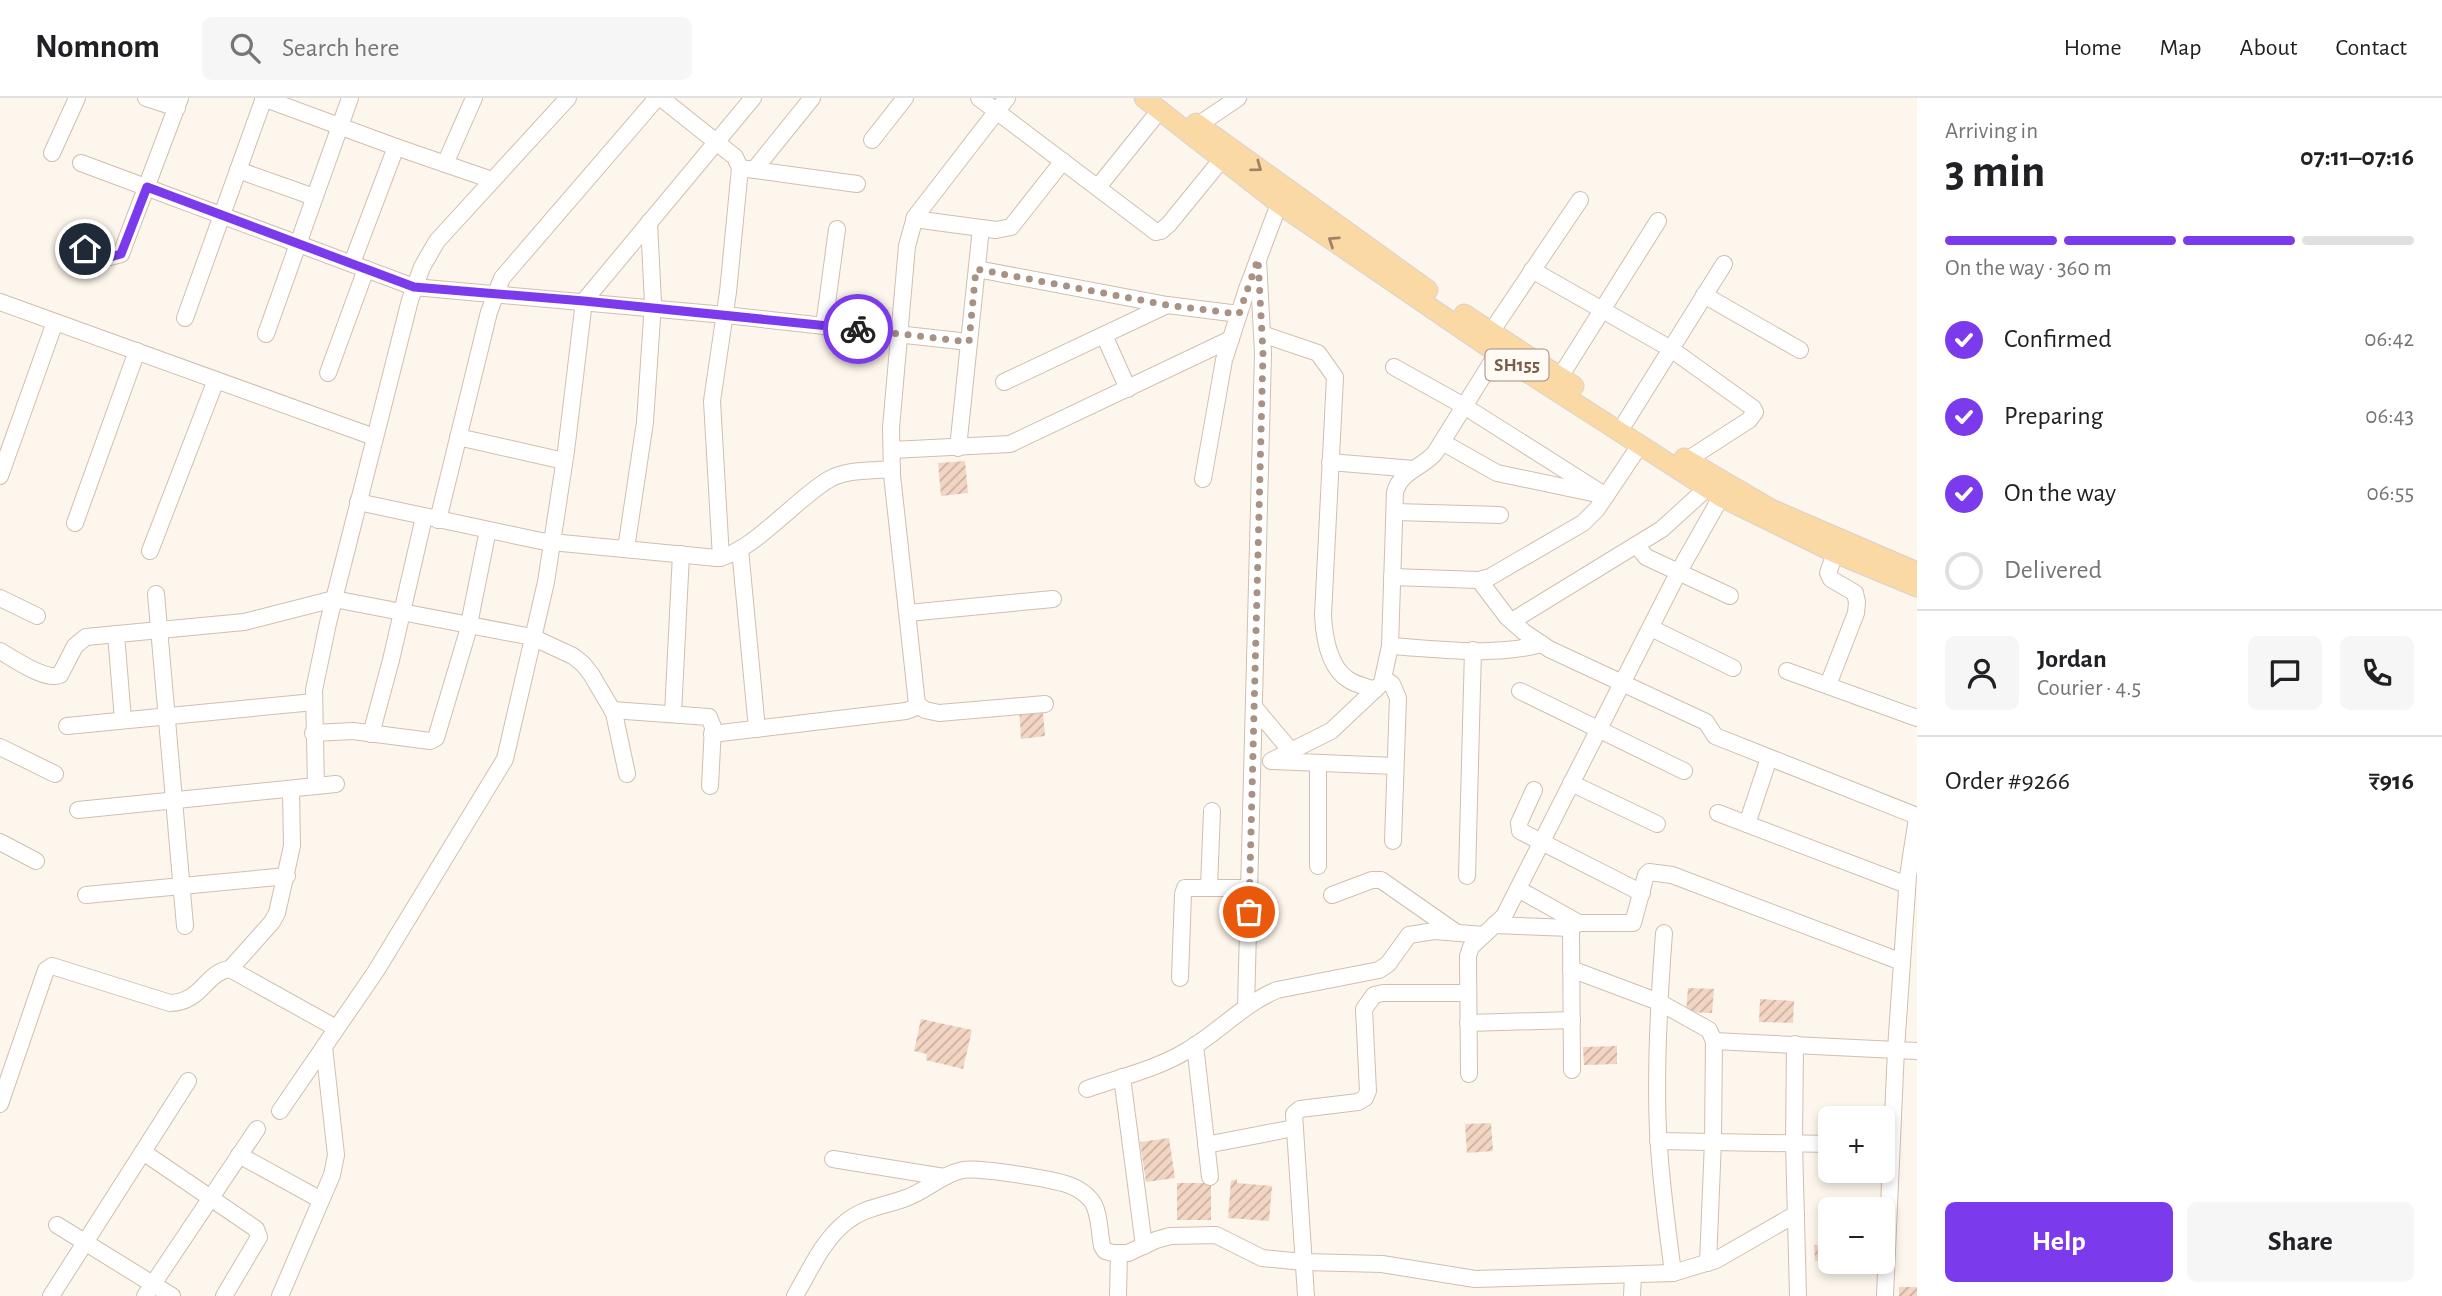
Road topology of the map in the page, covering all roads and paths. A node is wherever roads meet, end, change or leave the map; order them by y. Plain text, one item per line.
1 (77, 98) edge
2 (146, 98) edge
3 (264, 98) edge
4 (350, 98) edge
5 (474, 98) edge
6 (568, 98) edge
7 (659, 98) edge
8 (753, 98) edge
9 (812, 98) edge
10 (905, 98) edge
11 (979, 98) edge
12 (1238, 98) edge
13 (1155, 102) edge
14 (179, 103) edge
15 (1002, 104) edge
16 (1198, 125) junction
17 (339, 127) junction
18 (872, 140) dead end
19 (717, 143) junction
20 (396, 148) junction
21 (52, 153) dead end
22 (1222, 159) junction
23 (1063, 161) junction
24 (81, 163) dead end
25 (445, 164) junction
26 (747, 169) junction
27 (238, 170) junction
28 (492, 180) junction
29 (856, 184) dead end
30 (147, 187) junction
31 (1098, 187) junction
32 (314, 197) junction
33 (1580, 200) dead end
34 (1279, 204) junction
35 (221, 215) junction
36 (914, 219) junction
37 (1658, 220) dead end
38 (649, 222) junction
39 (981, 228) junction
40 (836, 229) dead end
41 (298, 243) junction
42 (85, 249) dead end
43 (1258, 259) junction
44 (1724, 264) dead end
45 (359, 266) junction
46 (976, 269) junction
47 (1532, 270) junction
48 (414, 287) junction
49 (494, 294) junction
50 (1704, 295) junction
51 (584, 301) junction
52 (0, 302) edge
53 (1167, 305) junction
54 (652, 309) junction
55 (1601, 311) junction
56 (1239, 314) junction
57 (725, 315) junction
58 (185, 318) dead end
59 (55, 322) junction
60 (824, 326) junction
61 (266, 334) dead end
62 (899, 334) junction
63 (1262, 334) junction
64 (1104, 335) junction
65 (1231, 339) junction
66 (969, 342) junction
67 (1498, 342) junction
68 (1671, 349) junction
69 (1800, 350) dead end
70 (137, 352) junction
71 (1394, 367) dead end
72 (328, 373) dead end
73 (1560, 377) junction
74 (216, 380) junction
75 (1004, 382) dead end
76 (1128, 389) junction
77 (1464, 406) junction
78 (1626, 421) junction
79 (374, 437) junction
80 (458, 437) junction
81 (1442, 442) junction
82 (1640, 444) junction
83 (958, 448) junction
84 (892, 450) junction
85 (1687, 460) junction
86 (564, 461) junction
87 (1331, 463) junction
88 (892, 469) junction
89 (1414, 469) junction
90 (0, 476) edge
91 (1203, 479) dead end
92 (1714, 493) junction
93 (1606, 496) junction
94 (358, 502) junction
95 (1395, 512) junction
96 (1500, 515) dead end
97 (431, 518) junction
98 (75, 523) dead end
99 (488, 530) junction
100 (552, 542) junction
101 (1636, 545) junction
102 (626, 549) junction
103 (740, 549) junction
104 (150, 551) dead end
105 (1835, 554) junction
106 (681, 555) junction
107 (721, 558) junction
108 (1917, 572) edge
109 (1678, 573) junction
110 (1392, 577) junction
111 (1479, 580) junction
112 (1917, 587) edge
113 (156, 594) dead end
114 (1730, 596) dead end
115 (0, 598) edge
116 (334, 599) junction
117 (1053, 599) dead end
118 (402, 612) junction
119 (908, 613) junction
120 (37, 616) dead end
121 (1512, 621) junction
122 (469, 625) junction
123 (1651, 628) junction
124 (160, 631) junction
125 (116, 634) junction
126 (532, 636) junction
127 (1542, 644) junction
128 (1390, 646) junction
129 (1473, 650) junction
130 (0, 651) edge
131 (1733, 668) dead end
132 (1787, 671) dead end
133 (1622, 682) junction
134 (1380, 684) junction
135 (1828, 685) junction
136 (1520, 691) dead end
137 (314, 702) junction
138 (917, 704) junction
139 (1045, 704) dead end
140 (1254, 707) junction
141 (612, 710) junction
142 (673, 714) junction
143 (167, 716) junction
144 (1917, 718) edge
145 (122, 720) junction
146 (67, 726) dead end
147 (1598, 728) junction
148 (757, 729) junction
149 (1331, 731) junction
150 (313, 733) junction
151 (371, 734) junction
152 (712, 734) junction
153 (0, 747) edge
154 (1291, 751) junction
155 (1769, 758) junction
156 (1253, 760) junction
157 (1271, 761) junction
158 (1325, 763) junction
159 (1395, 766) junction
160 (1684, 771) dead end
161 (55, 774) dead end
162 (627, 774) dead end
163 (1571, 783) junction
164 (336, 784) dead end
165 (316, 786) junction
166 (710, 786) dead end
167 (291, 789) junction
168 (1534, 790) dead end
169 (176, 800) junction
170 (78, 810) dead end
171 (1212, 811) dead end
172 (1718, 813) dead end
173 (1917, 817) edge
174 (1657, 824) dead end
175 (1747, 824) junction
176 (1393, 841) dead end
177 (0, 842) edge
178 (1541, 842) junction
179 (36, 861) dead end
180 (1913, 862) edge
181 (1318, 866) dead end
182 (286, 876) junction
183 (1467, 876) dead end
184 (1907, 885) junction
185 (183, 887) junction
186 (1209, 887) junction
187 (1249, 888) junction
188 (1517, 889) junction
189 (1642, 893) junction
190 (86, 895) dead end
191 (1332, 895) dead end
192 (1575, 925) junction
193 (185, 926) dead end
194 (1489, 930) junction
195 (1457, 933) junction
196 (1664, 933) dead end
197 (1902, 962) junction
198 (1385, 966) junction
199 (230, 969) junction
200 (1572, 969) junction
201 (1180, 978) dead end
202 (1383, 992) junction
203 (1468, 993) junction
204 (1659, 1002) junction
205 (1246, 1007) junction
206 (1572, 1020) junction
207 (1468, 1023) junction
208 (337, 1028) junction
209 (1714, 1041) junction
210 (1795, 1044) junction
211 (1195, 1045) junction
212 (324, 1046) junction
213 (1896, 1049) junction
214 (1917, 1051) edge
215 (1572, 1070) dead end
216 (1469, 1074) dead end
217 (1122, 1077) junction
218 (188, 1082) dead end
219 (1087, 1089) dead end
220 (0, 1104) edge
221 (1891, 1106) edge
222 (280, 1111) dead end
223 (1294, 1128) junction
224 (257, 1129) dead end
225 (1658, 1141) junction
226 (1713, 1141) junction
227 (1794, 1143) junction
228 (1818, 1144) edge
229 (1206, 1145) junction
230 (143, 1152) junction
231 (240, 1155) junction
232 (834, 1159) dead end
233 (944, 1177) junction
234 (1210, 1177) dead end
235 (1886, 1183) edge
236 (209, 1200) junction
237 (321, 1200) junction
238 (1796, 1214) junction
239 (57, 1225) dead end
240 (85, 1242) junction
241 (1144, 1246) junction
242 (1119, 1253) junction
243 (1304, 1262) junction
244 (1708, 1263) junction
245 (1673, 1273) junction
246 (1633, 1275) junction
247 (1522, 1279) junction
248 (149, 1290) edge
249 (1304, 1294) edge
250 (51, 1296) edge
251 (172, 1296) edge
252 (224, 1296) edge
253 (280, 1296) edge
254 (795, 1296) edge
255 (1118, 1296) edge
256 (1523, 1296) edge
257 (1632, 1296) edge
258 (1798, 1296) edge
259 (1885, 1296) edge

1 - 21 street
2 - 14 street
3 - 17 street
3 - 27 street
4 - 17 street
5 - 25 street
6 - 28 street
7 - 19 street
7 - 49 street
8 - 19 street
9 - 26 street
10 - 18 street
11 - 15 street
12 - 16 street
13 - 16 main road, SH155
13 - 22 main road, SH155
13 - 31 street
14 - 30 street
15 - 23 street
15 - 36 street
16 -> 67 main road, SH155
17 - 20 street
17 - 32 street
19 - 26 street
19 - 38 street
20 - 25 street
20 - 45 street
22 - 31 street
22 - 34 main road, SH155
23 - 31 street
23 - 39 street
24 - 30 street
25 - 28 street
26 - 29 street
26 - 57 street
27 - 32 street
27 - 35 street
28 - 48 street
30 - 35 street
30 - 42 street
32 - 41 street
33 - 47 street
34 - 43 street
67 -> 34 main road, SH155
35 - 41 street
35 - 58 street
36 - 39 street
36 - 62 street
37 - 55 street
38 - 51 street
38 - 54 street
39 - 46 street
40 - 60 street
41 - 45 street
41 - 61 street
43 - 56 street
43 - 63 street
44 - 50 street
45 - 48 street
45 - 72 street
46 - 53 street
46 - 66 street
47 - 55 street
47 - 67 street
48 - 49 street
48 - 79 street
49 - 51 street
49 - 80 street
50 - 68 street
50 - 69 street
51 - 54 street
51 - 86 street
52 - 59 street
53 - 56 street
53 - 64 street
54 - 57 street
54 - 102 street
55 - 68 street
55 - 73 street
56 - 65 street
57 - 60 street
57 - 107 street
59 - 70 street
59 - 90 street
60 - 62 street
62 - 66 street
62 - 84 street
63 - 87 street
63 - 140 street
64 - 75 street
64 - 76 street
65 - 76 street
65 - 91 street
66 - 83 street
67 - 73 main road, SH155
67 - 77 street
67 - 82 main road, SH155
68 - 78 street
68 - 85 street
70 - 74 street
70 - 98 street
71 - 77 street
73 - 78 main road, SH155
74 - 79 street
74 - 104 street
76 - 83 street
77 - 81 street
77 - 93 street
78 - 85 main road, SH155
79 - 94 street
80 - 86 street
80 - 97 street
81 - 89 street
81 - 93 street
82 - 92 main road, SH155
82 - 93 street
83 - 84 street
84 - 88 street
85 - 108 main road, SH155
86 - 100 street
87 - 89 street
87 - 134 street
88 - 103 street
88 - 119 street
89 - 95 street
92 - 101 street
92 - 105 main road, SH155
92 - 109 street
93 - 111 street
94 - 97 street
94 - 116 street
95 - 96 street
95 - 110 street
97 - 99 street
97 - 118 street
99 - 100 street
99 - 122 street
100 - 102 street
100 - 126 street
101 - 109 street
101 - 121 street
102 - 106 street
103 - 107 street
103 - 148 street
105 - 112 main road, SH155
105 - 135 street
106 - 107 street
106 - 142 street
109 - 114 street
109 - 123 street
110 - 111 street
110 - 128 street
111 - 121 street
113 - 124 street
115 - 120 street
116 - 118 street
116 - 124 street
116 - 137 street
117 - 119 street
118 - 122 street
118 - 151 street
119 - 138 street
121 - 127 street
122 - 126 street
122 - 151 street
123 - 131 street
123 - 133 street
124 - 125 street
124 - 143 street
125 - 130 street
125 - 145 street
126 - 141 street
126 - 208 street
127 - 129 street
127 - 133 street
128 - 129 street
128 - 134 street
129 - 183 street
132 - 135 street
133 - 147 street
133 - 155 street
134 - 149 street
134 - 159 street
135 - 144 street
136 - 147 street
137 - 143 street
137 - 150 street
138 - 139 street
138 - 148 street
140 - 154 street
140 - 156 street
141 - 142 street
141 - 162 street
142 - 152 street
143 - 145 street
143 - 169 street
145 - 146 street
147 - 160 street
147 - 163 street
148 - 152 street
149 - 154 street
149 - 158 street
150 - 151 street
150 - 165 street
152 - 166 street
153 - 161 street
154 - 157 street
155 - 173 street
155 - 175 street
156 - 157 street
156 - 187 street
157 - 158 street
158 - 159 street
158 - 181 street
159 - 176 street
163 - 174 street
163 - 178 street
164 - 165 street
165 - 167 street
167 - 169 street
167 - 182 street
168 - 178 street
169 - 170 street
169 - 185 street
171 - 186 street
172 - 175 street
173 - 180 street
175 - 184 street
177 - 179 street
178 - 188 street
178 - 189 street
180 - 184 street
182 - 185 street
182 - 199 street
184 - 197 street
185 - 190 street
185 - 193 street
186 - 187 street
186 - 201 street
187 - 205 street
188 - 192 street
188 - 194 street
189 - 192 street
189 - 197 street
191 - 195 street
192 - 194 street
192 - 200 street
194 - 195 street
194 - 203 street
195 - 198 street
196 - 204 street
197 - 213 street
198 - 202 street
198 - 205 street
199 - 208 street
199 - 220 street
200 - 204 street
200 - 206 street
202 - 203 street
202 - 223 street
203 - 207 street
204 - 209 street
204 - 225 street
205 - 211 street
206 - 207 street
206 - 215 street
207 - 216 street
208 - 212 street
209 - 210 street
209 - 226 street
210 - 213 street
210 - 227 street
211 - 217 street
211 - 229 street
212 - 222 street
212 - 237 street
213 - 214 street
213 - 221 street
217 - 219 street
217 - 241 street
218 - 230 street
223 - 229 street
223 - 243 street
224 - 231 street
225 - 226 street
225 - 245 street
226 - 227 street
226 - 244 street
227 - 228 street
227 - 238 street
229 - 234 street
230 - 236 street
230 - 240 street
231 - 236 street
231 - 237 street
232 - 233 street
233 - 242 street
233 - 254 street
235 - 259 street
236 - 248 street
236 - 252 street
237 - 253 street
238 - 244 street
238 - 258 street
239 - 240 street
240 - 248 street
240 - 250 street
241 - 242 street
241 - 243 street
242 - 255 street
243 - 247 street
243 - 249 street
244 - 245 street
245 - 246 street
246 - 247 street
246 - 257 street
247 - 256 street
248 - 251 street

